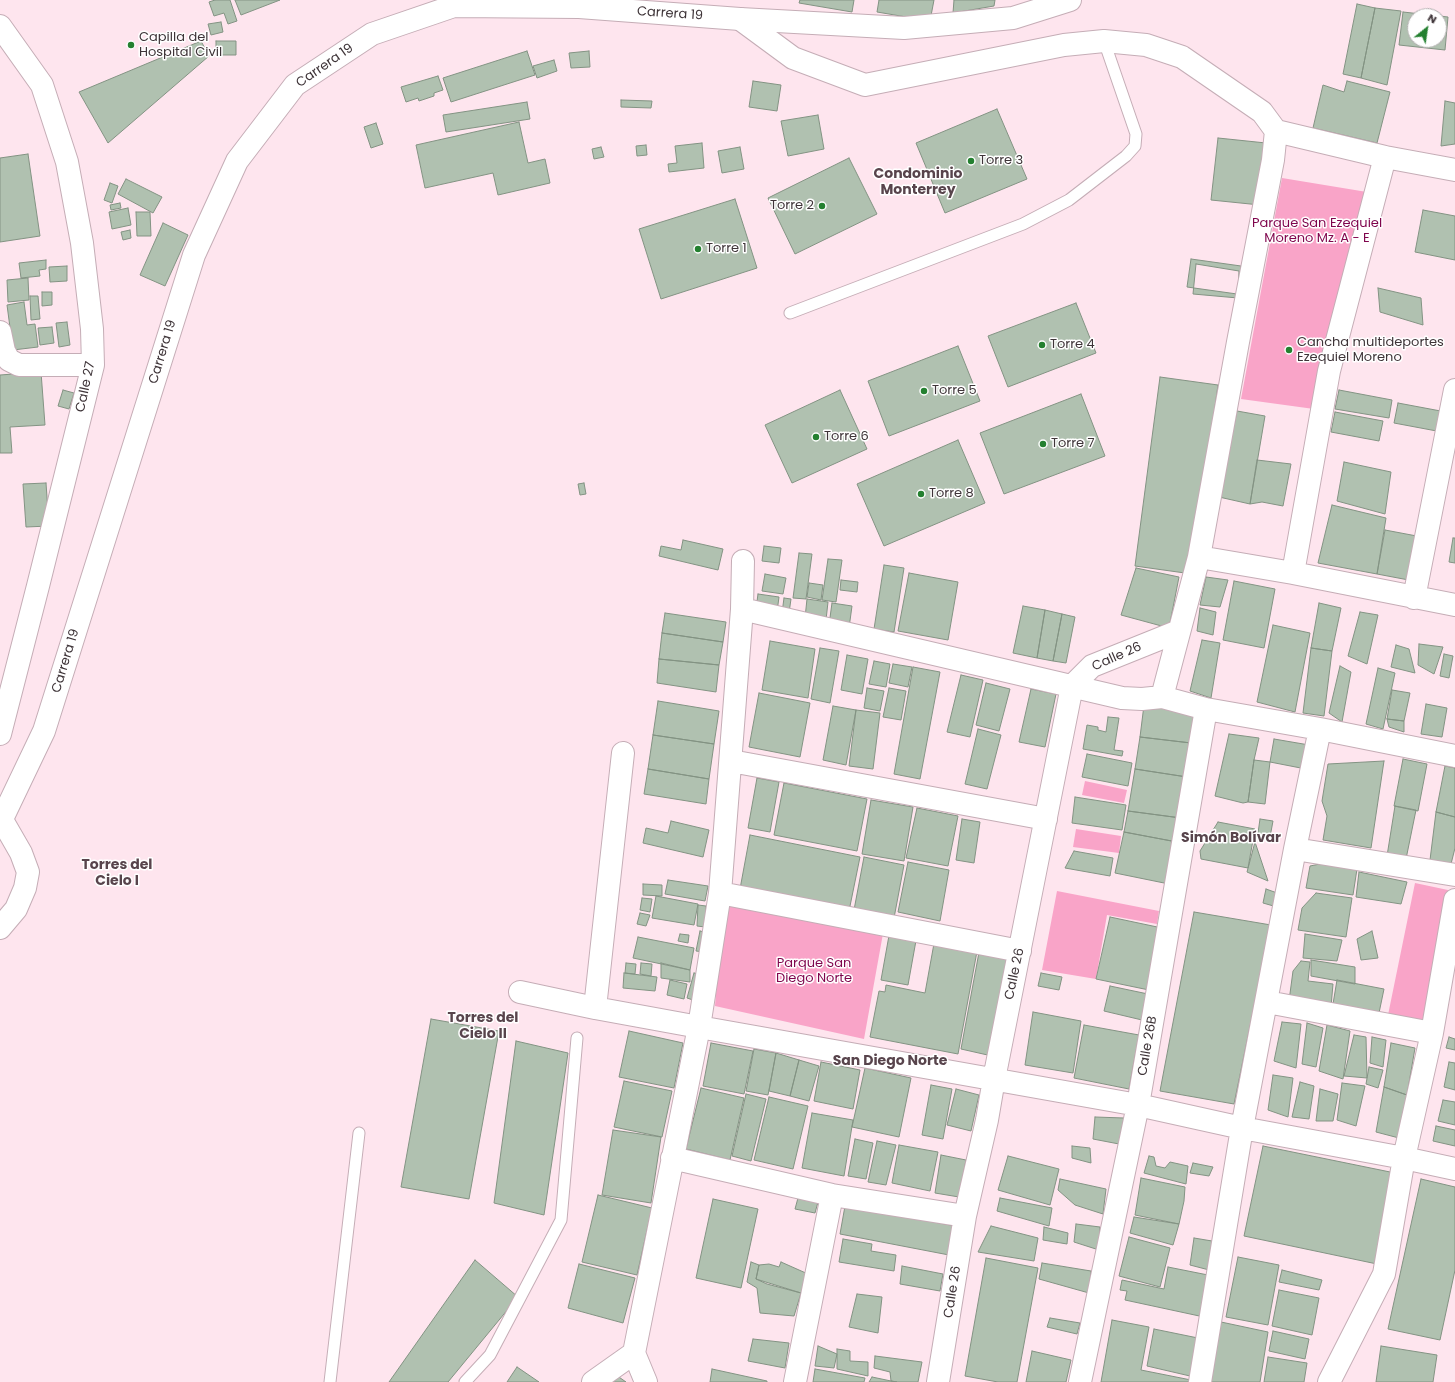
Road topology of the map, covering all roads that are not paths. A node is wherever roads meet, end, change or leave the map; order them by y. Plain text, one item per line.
1 (1070, 0) edge
2 (740, 19) junction
3 (0, 26) edge
4 (1104, 41) junction
5 (1276, 131) junction
6 (1385, 157) junction
7 (1455, 170) edge
8 (790, 313) dead end
9 (0, 332) edge
10 (93, 365) junction
11 (1455, 390) edge
12 (1449, 459) edge
13 (1199, 557) junction
14 (743, 561) dead end
15 (1293, 573) junction
16 (1414, 598) junction
17 (1455, 605) edge
18 (742, 609) junction
19 (1179, 631) junction
20 (1072, 686) junction
21 (1162, 697) junction
22 (1206, 709) junction
23 (1320, 729) junction
24 (0, 734) edge
25 (1454, 750) edge
26 (623, 753) dead end
27 (731, 761) junction
28 (1046, 819) junction
29 (1, 822) edge
30 (1295, 849) junction
31 (1455, 875) edge
32 (720, 893) junction
33 (1455, 900) edge
34 (0, 928) edge
35 (1020, 951) junction
36 (520, 992) dead end
37 (1267, 1002) junction
38 (595, 1008) junction
39 (699, 1027) junction
40 (1432, 1034) junction
41 (576, 1038) dead end
42 (994, 1079) junction
43 (1138, 1105) junction
44 (1242, 1128) junction
45 (359, 1133) dead end
46 (672, 1158) junction
47 (1404, 1158) junction
48 (1455, 1169) edge
49 (832, 1195) junction
50 (966, 1216) junction
51 (634, 1352) junction
52 (330, 1382) edge
53 (465, 1382) edge
54 (593, 1382) edge
55 (646, 1382) edge
56 (795, 1382) edge
57 (938, 1382) edge
58 (1080, 1382) edge
59 (1200, 1382) edge
60 (1329, 1382) edge

1 - 2 street, Carrera 19
2 - 4 street
2 - 29 street, Carrera 19
3 - 10 street, Calle 27
4 - 5 street
4 - 8 lane
5 - 6 street
5 - 13 street
6 - 7 street
6 - 15 street
9 - 10 street
10 - 24 street, Calle 27
11 - 12 street
12 - 16 street
13 - 15 street
13 - 19 street
14 - 18 street
15 - 16 street
16 - 17 street
18 - 20 street
18 - 27 street
19 - 20 street, Calle 26
19 - 21 street
20 - 21 street
20 - 28 street, Calle 26
21 - 22 street
22 - 23 street
22 - 43 street, Calle 26B
23 - 25 street
23 - 30 street
26 - 38 street
27 - 28 street
27 - 32 street
28 - 35 street, Calle 26
29 - 34 street
30 - 31 street
30 - 37 street
32 - 35 street
32 - 39 street
33 - 40 street
35 - 42 street, Calle 26
36 - 38 street
37 - 40 street
37 - 44 street
38 - 39 street
39 - 42 street
39 - 46 street
40 - 47 street
41 - 53 lane
42 - 43 street
42 - 50 street, Calle 26
43 - 44 street
43 - 58 street, Calle 26B
44 - 47 street
44 - 59 street
45 - 52 lane
46 - 49 street
46 - 51 street
47 - 48 street
47 - 60 street
49 - 50 street
49 - 56 street
50 - 57 street, Calle 26
51 - 54 street
51 - 55 street

